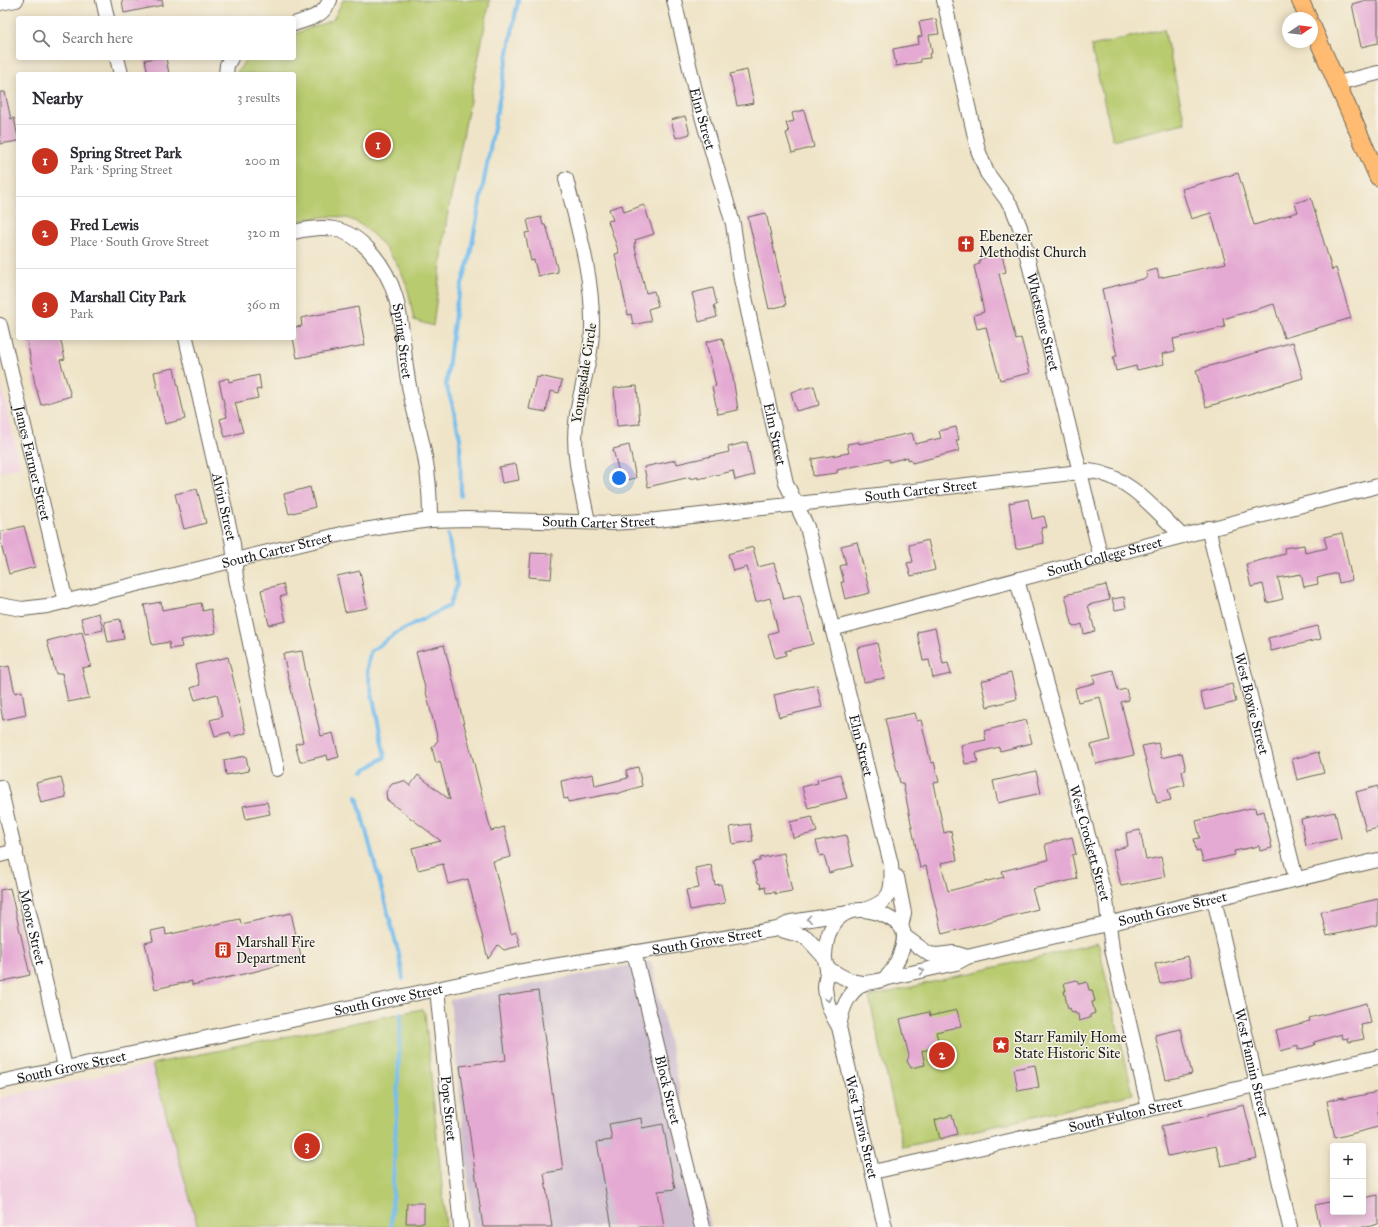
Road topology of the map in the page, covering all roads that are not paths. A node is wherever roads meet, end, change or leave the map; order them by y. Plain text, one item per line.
1 (16, 0) edge
2 (103, 0) edge
3 (330, 0) edge
4 (674, 0) edge
5 (944, 0) edge
6 (1300, 0) edge
7 (0, 3) edge
8 (1305, 12) edge
9 (107, 16) edge
10 (296, 23) edge
11 (1318, 39) edge
12 (118, 60) edge
13 (229, 60) edge
14 (120, 72) edge
15 (226, 72) edge
16 (1378, 73) edge
17 (1338, 83) junction
18 (1378, 177) edge
19 (566, 179) dead end
20 (296, 232) edge
21 (0, 325) edge
22 (186, 340) edge
23 (3, 352) edge
24 (1080, 472) junction
25 (1378, 486) edge
26 (797, 505) junction
27 (430, 520) junction
28 (588, 522) junction
29 (1208, 528) junction
30 (1181, 535) junction
31 (1101, 558) junction
32 (234, 560) junction
33 (1017, 580) junction
34 (66, 602) junction
35 (0, 605) edge
36 (832, 629) junction
37 (277, 769) dead end
38 (0, 787) edge
39 (16, 850) junction
40 (0, 855) edge
41 (1378, 860) edge
42 (891, 864) junction
43 (1296, 879) junction
44 (1214, 899) junction
45 (864, 910) junction
46 (842, 914) junction
47 (1109, 924) junction
48 (778, 928) junction
49 (903, 931) junction
50 (634, 952) junction
51 (967, 957) junction
52 (826, 962) junction
53 (884, 979) junction
54 (864, 983) junction
55 (437, 989) junction
56 (839, 1027) junction
57 (1378, 1057) edge
58 (66, 1067) junction
59 (0, 1082) edge
60 (1257, 1084) junction
61 (1149, 1109) junction
62 (873, 1172) junction
63 (461, 1227) edge
64 (702, 1227) edge
65 (885, 1227) edge
66 (1290, 1227) edge

1 - 7 street
2 - 9 street
3 - 10 street
4 - 26 street, Elm Street
5 - 24 street, Whetstone Street
6 - 8 main road
11 - 17 main road
12 - 14 street
13 - 15 street
16 - 17 street
17 - 18 main road
19 - 28 street, Youngsdale Circle
20 - 27 street, Spring Street
21 - 23 street, James Farmer Street
22 - 32 street, Alvin Street
23 - 34 street, James Farmer Street
24 - 26 street, South Carter Street
24 - 30 street, South Carter Street
24 - 31 street, Whetstone Street
25 - 29 street, South College Street
26 - 28 street, South Carter Street
26 - 36 street, Elm Street
27 - 28 street, South Carter Street
27 - 32 street, South Carter Street
29 - 30 street, South College Street
29 - 43 street, West Bowie Street
30 - 31 street, South College Street
31 - 33 street, South College Street
32 - 34 street, South Carter Street
32 - 37 street, Alvin Street
33 - 36 street, South College Street
33 - 47 street, West Crockett Street
34 - 35 street, South Carter Street
36 - 42 street, Elm Street
38 - 39 street, Moore Street
39 - 40 street
39 - 58 street, Moore Street
41 - 43 street, South Grove Street
42 - 45 street, Elm Street
42 - 49 street, Elm Street
43 - 44 street, South Grove Street
44 - 47 street, South Grove Street
44 - 60 street, West Fannin Street
45 - 46 street
45 - 49 street
46 -> 48 street, South Grove Street
46 - 52 street
47 - 51 street, South Grove Street
47 - 61 street, West Crockett Street
48 - 50 street, South Grove Street
48 - 52 street, South Grove Street
49 - 51 street, South Grove Street
49 - 53 street
50 - 55 street, South Grove Street
50 - 64 street, Block Street
53 -> 51 street, South Grove Street
52 - 54 street
52 -> 56 street, West Travis Street
53 - 54 street
54 - 56 street, West Travis Street
55 - 58 street, South Grove Street
55 - 63 street, Pope Street
56 - 62 street, West Travis Street
57 - 60 street, South Fulton Street
58 - 59 street, South Grove Street
60 - 61 street, South Fulton Street
60 - 66 street, West Fannin Street
61 - 62 street, South Fulton Street
62 - 65 street, West Travis Street

